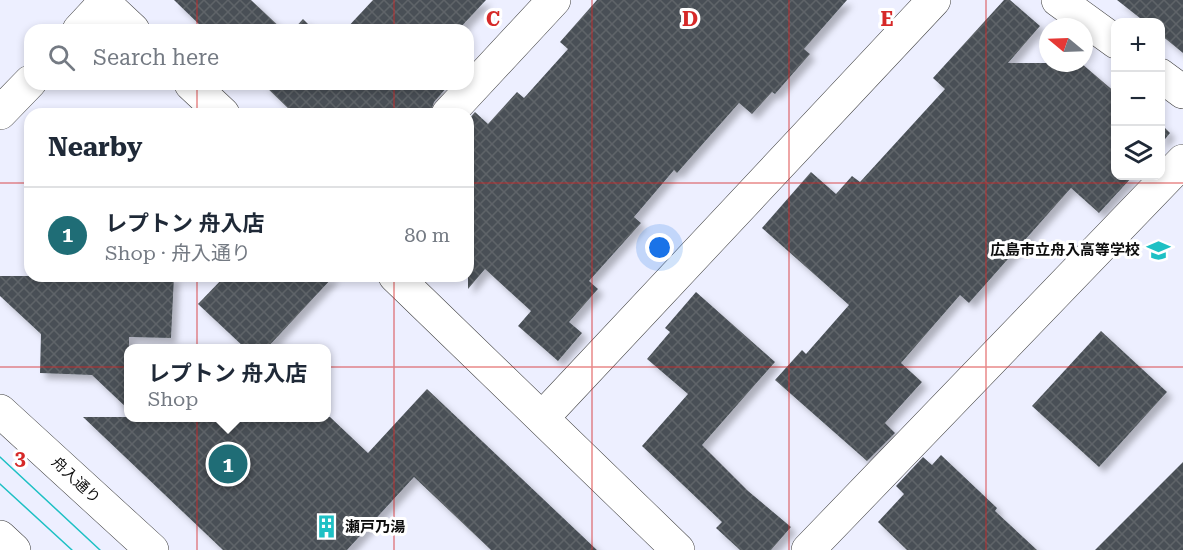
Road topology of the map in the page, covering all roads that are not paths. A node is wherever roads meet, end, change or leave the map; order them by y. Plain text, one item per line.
1 (554, 0) edge
2 (934, 0) edge
3 (1058, 0) edge
4 (104, 1) edge
5 (84, 24) edge
6 (127, 24) edge
7 (1111, 38) edge
8 (1165, 78) edge
9 (474, 86) edge
10 (24, 88) edge
11 (197, 90) edge
12 (470, 90) edge
13 (1183, 92) edge
14 (217, 108) edge
15 (454, 108) edge
16 (0, 113) edge
17 (1183, 160) edge
18 (401, 282) edge
19 (0, 411) edge
20 (543, 417) junction
21 (0, 537) edge
22 (14, 550) edge
23 (152, 550) edge
24 (678, 550) edge
25 (808, 550) edge

1 - 9 street
2 - 20 street
3 - 7 street
4 - 5 street
4 - 6 street
8 - 13 street
10 - 16 street
11 - 14 street
12 - 15 street
17 - 25 street
18 - 20 street
19 - 23 street, 舟入通り
20 - 24 street
21 - 22 street

